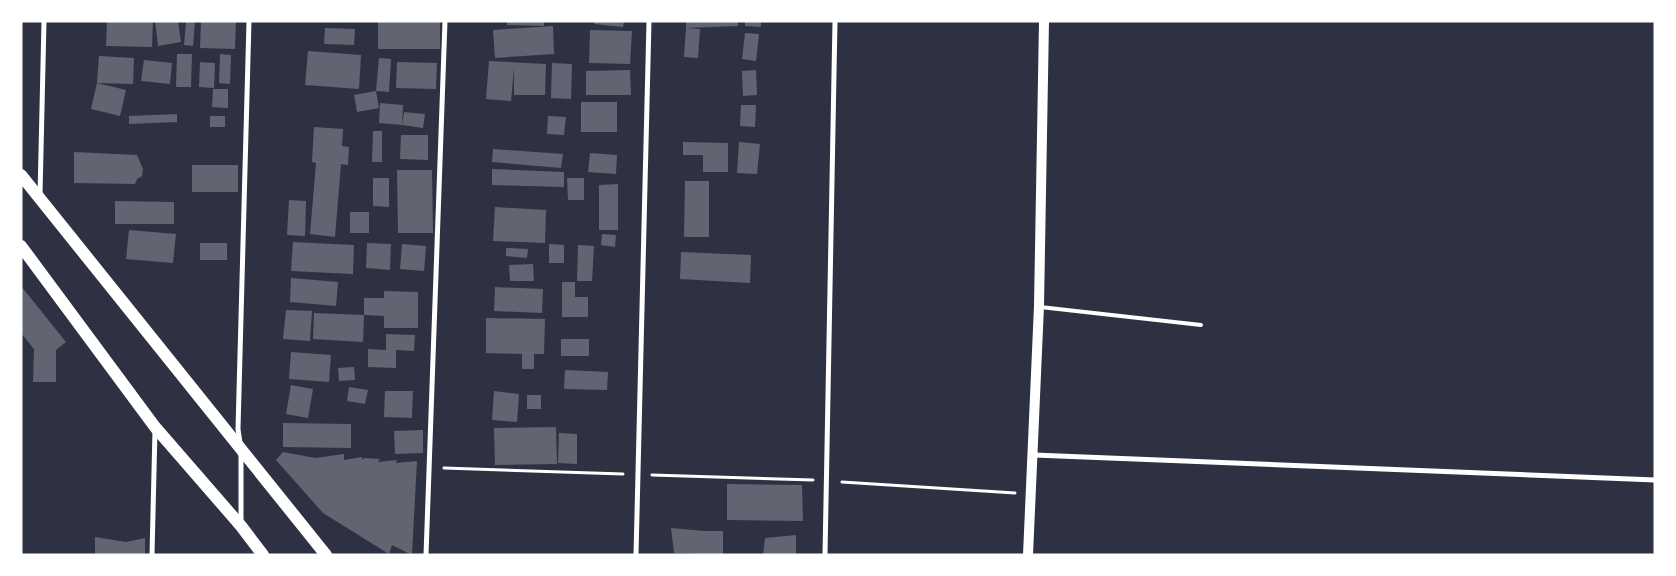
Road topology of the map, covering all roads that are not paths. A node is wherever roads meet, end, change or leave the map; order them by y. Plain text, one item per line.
1 (44, 21) edge
2 (250, 21) edge
3 (445, 21) edge
4 (649, 21) edge
5 (835, 21) edge
6 (1044, 21) edge
7 (21, 175) edge
8 (40, 198) junction
9 (21, 246) edge
10 (1039, 306) junction
11 (1202, 325) dead end
12 (155, 427) junction
13 (241, 447) junction
14 (1034, 455) junction
15 (1655, 480) edge
16 (241, 526) junction
17 (152, 555) edge
18 (263, 555) edge
19 (326, 555) edge
20 (426, 555) edge
21 (636, 555) edge
22 (825, 555) edge
23 (1028, 555) edge

1 - 8 street
2 - 13 street
3 - 20 street
4 - 21 street
5 - 22 street
6 - 10 main road
7 - 8 main road
8 - 13 main road
9 - 12 main road
10 - 11 lane
10 - 14 main road
12 - 16 main road
12 - 17 street
13 - 16 street
13 - 19 main road
14 - 15 street
14 - 23 main road
16 - 18 main road

